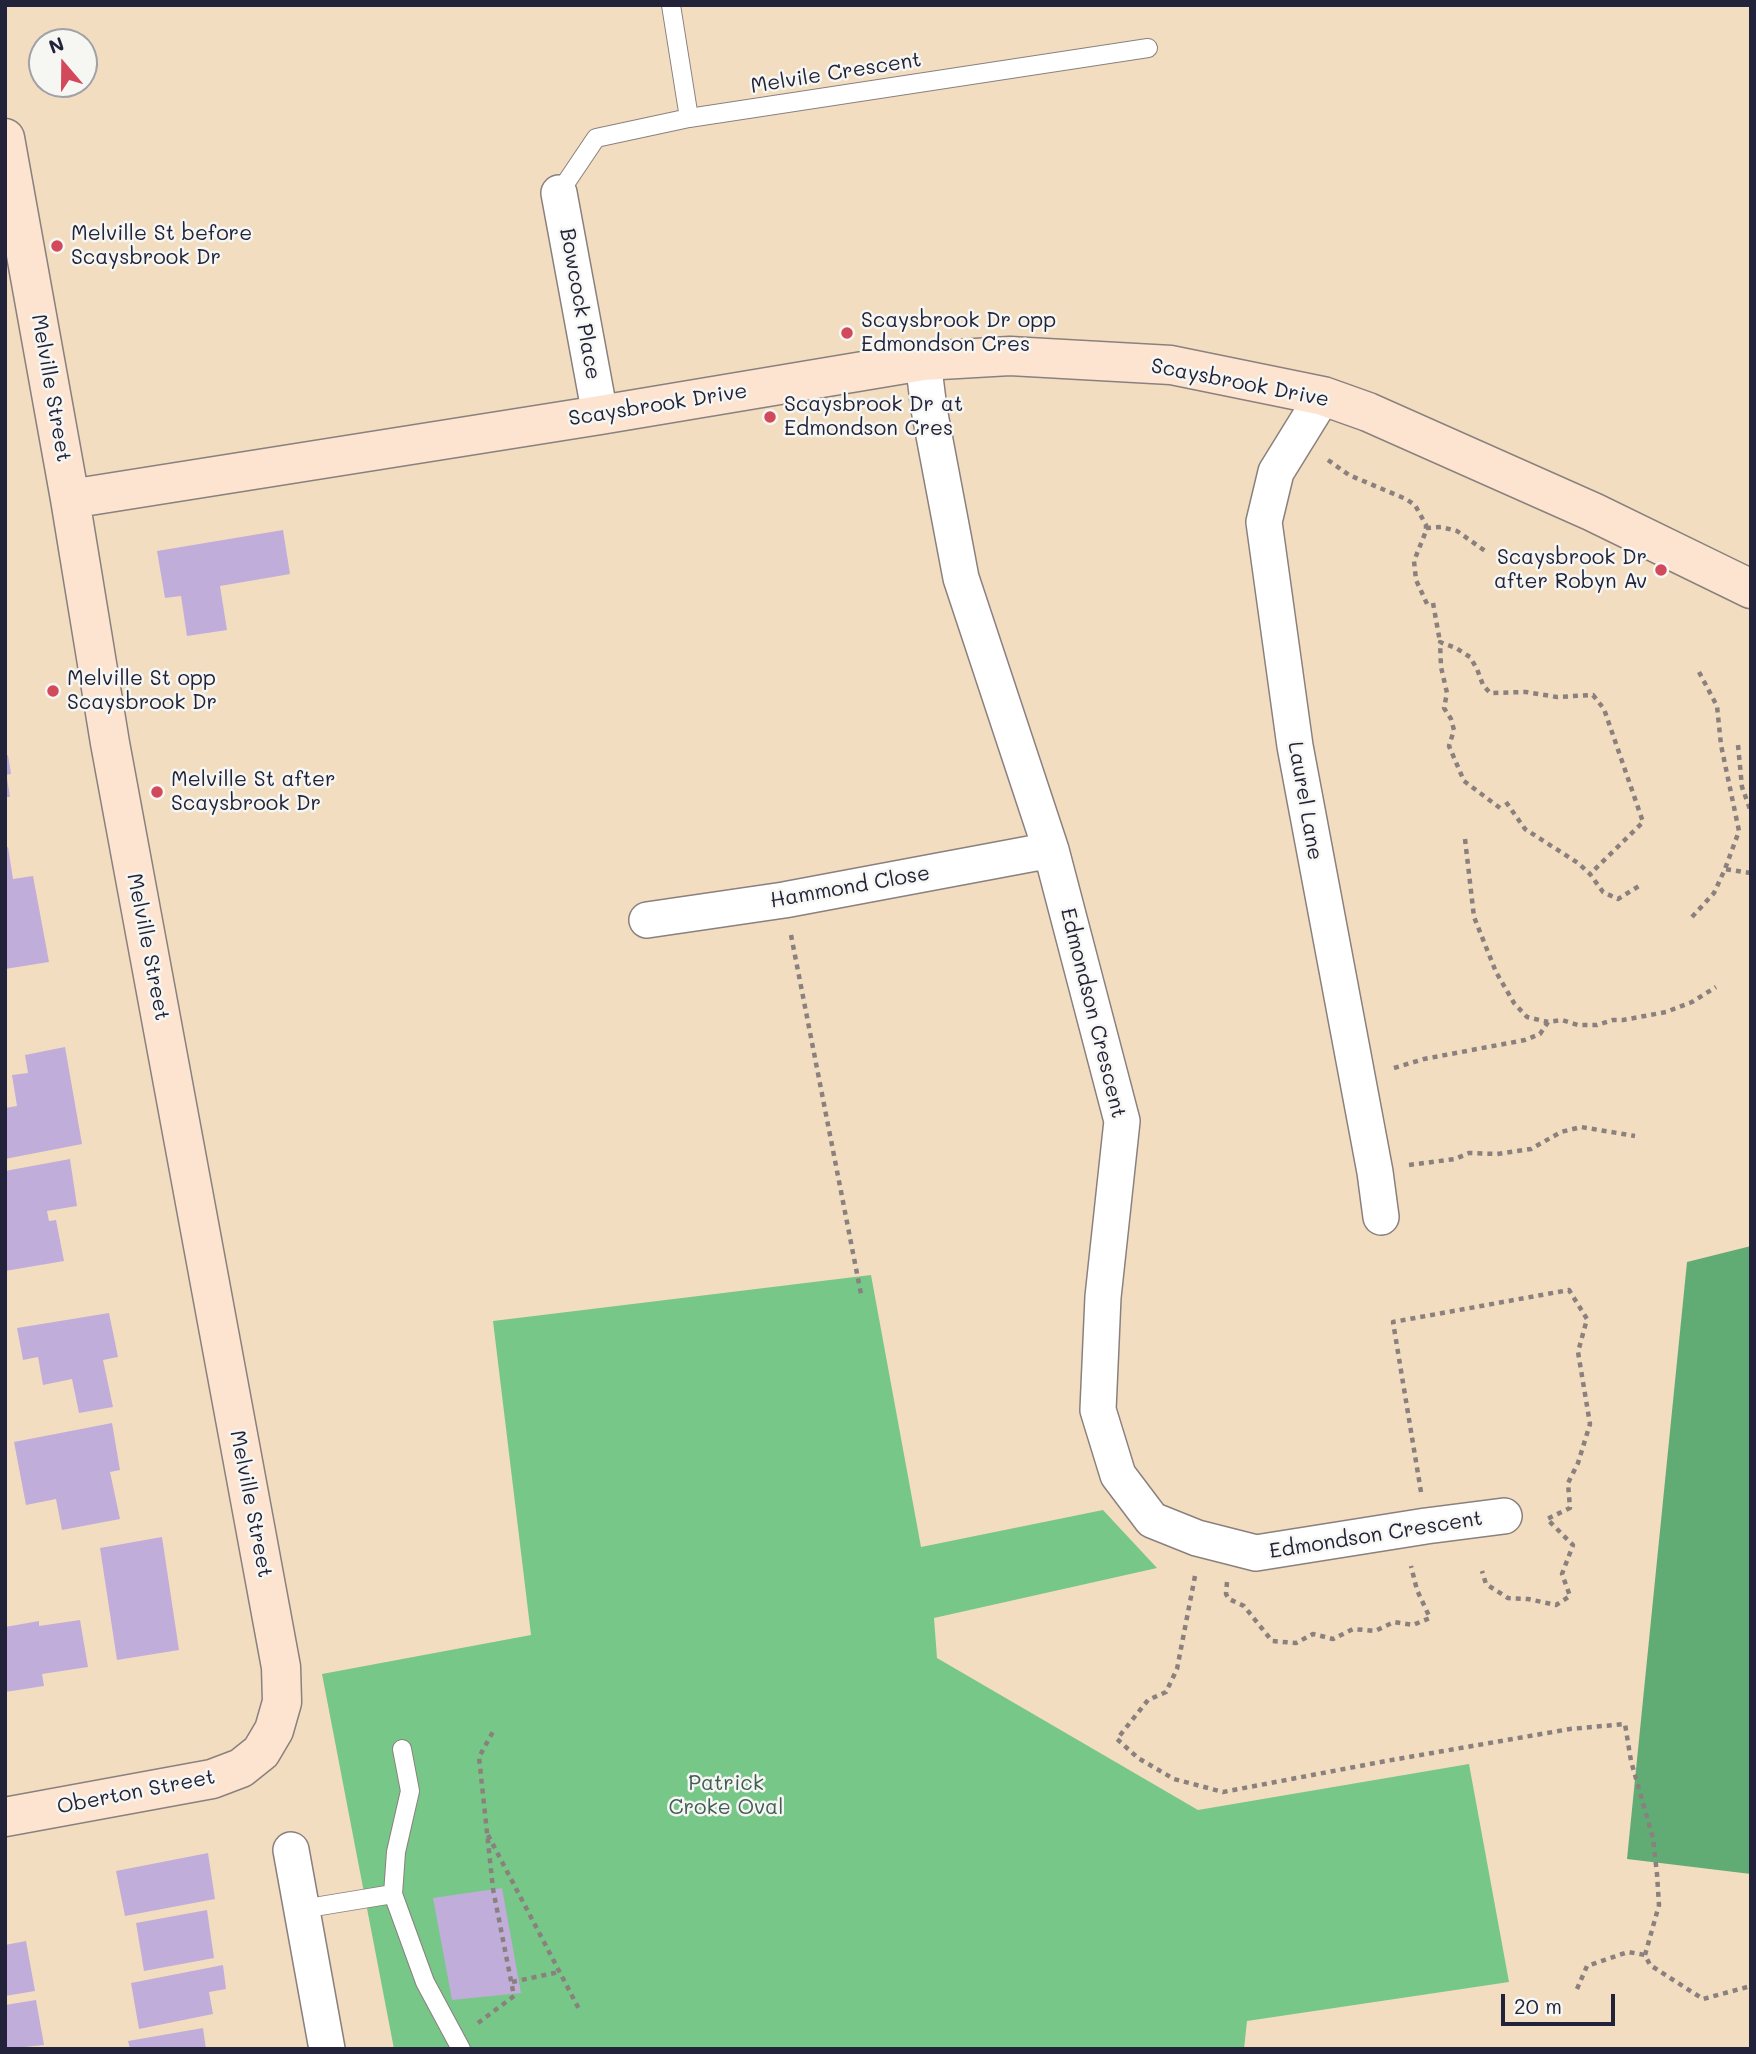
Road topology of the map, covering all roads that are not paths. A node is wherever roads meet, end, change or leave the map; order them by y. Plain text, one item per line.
1 (671, 5) edge
2 (1148, 48) dead end
3 (689, 118) junction
4 (5, 138) edge
5 (559, 193) joint
6 (923, 361) junction
7 (1323, 396) junction
8 (600, 415) junction
9 (71, 499) junction
10 (1751, 589) edge
11 (1051, 850) junction
12 (647, 920) dead end
13 (1381, 1217) dead end
14 (1504, 1516) dead end
15 (402, 1749) dead end
16 (261, 1752) joint
17 (5, 1817) edge
18 (291, 1850) dead end
19 (393, 1894) junction
20 (302, 1909) junction
21 (458, 2044) edge
22 (327, 2049) edge

1 - 3 lane
2 - 3 lane, Melvile Crescent
3 - 5 lane, Melvile Crescent
4 - 9 street, Melville Street
5 - 8 street, Bowcock Place
6 - 7 street, Scaysbrook Drive
6 - 8 street, Scaysbrook Drive
6 - 11 street, Edmondson Crescent
7 - 10 street, Scaysbrook Drive
7 - 13 street, Laurel Lane
8 - 9 street, Scaysbrook Drive
9 - 16 street, Melville Street
11 - 12 street, Hammond Close
11 - 14 street, Edmondson Crescent
15 - 19 lane
16 - 17 street, Oberton Street
18 - 20 street
19 - 20 lane
19 - 21 lane
20 - 22 street

